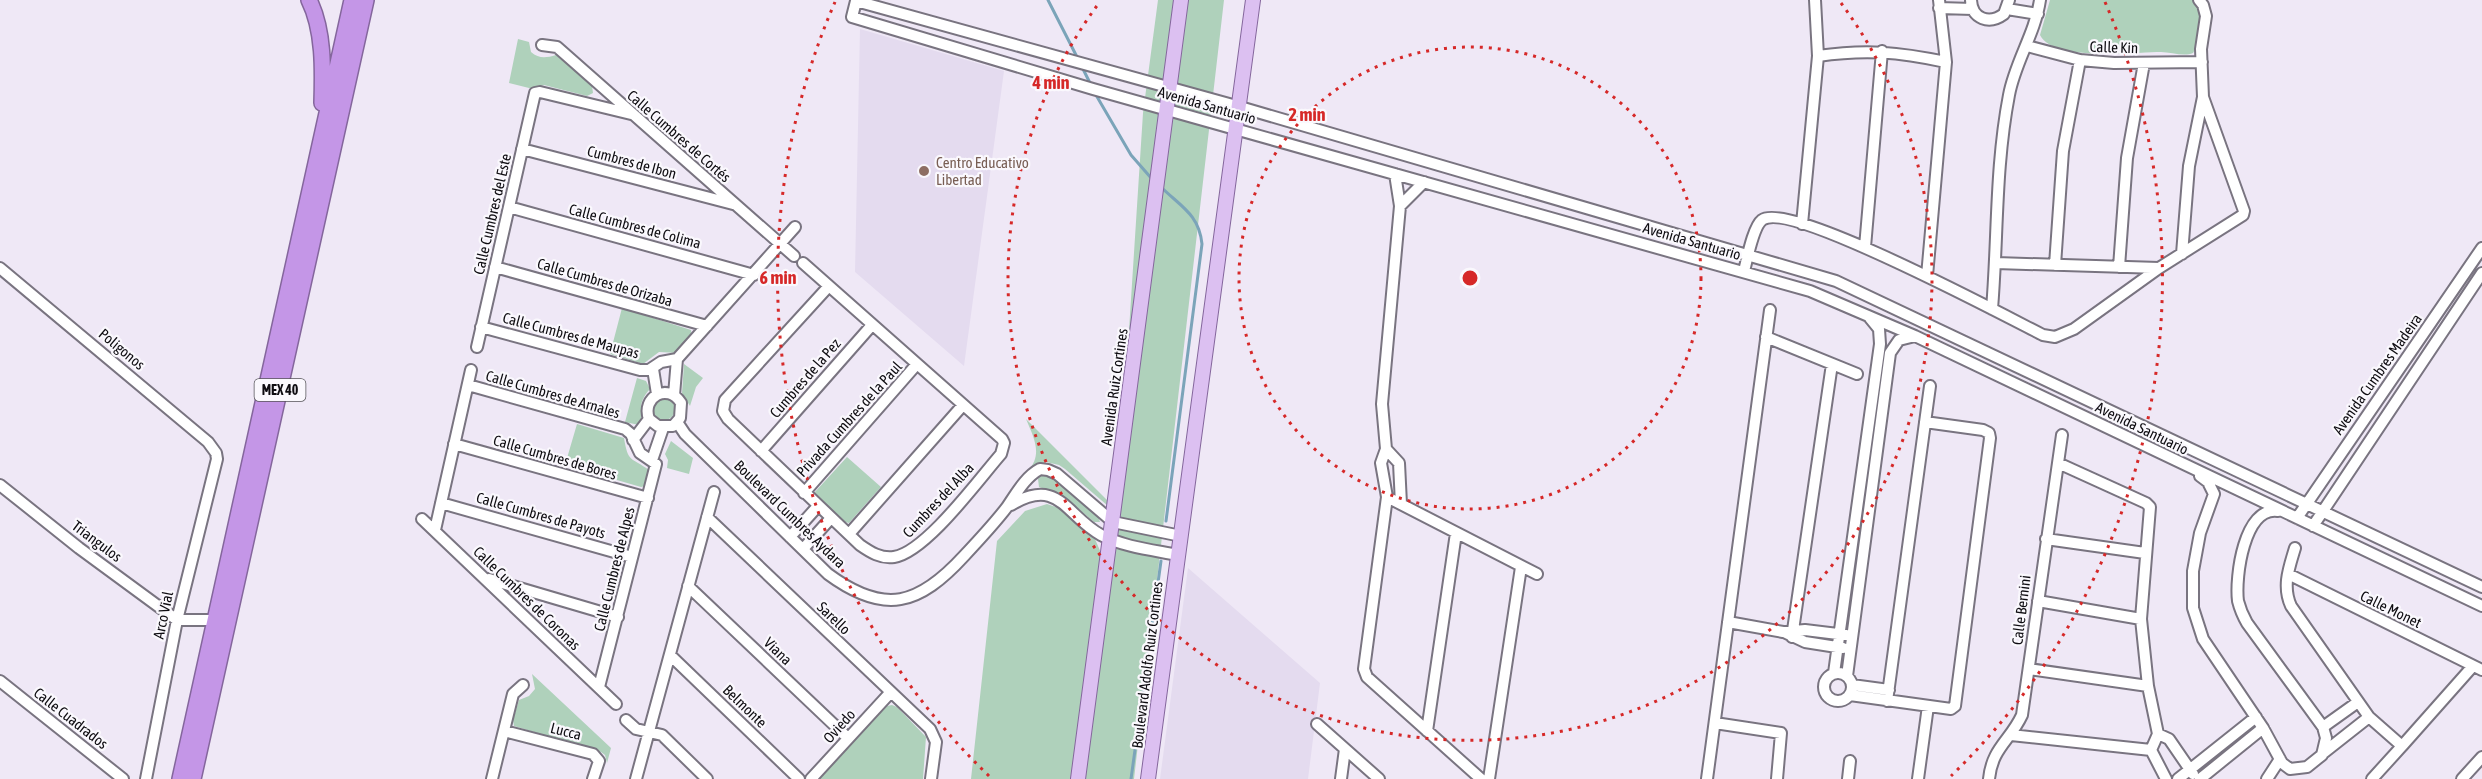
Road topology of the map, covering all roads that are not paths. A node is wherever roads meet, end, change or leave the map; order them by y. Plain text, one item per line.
1 (309, 0) edge
2 (352, 0) edge
3 (366, 0) edge
4 (1180, 0) edge
5 (1253, 0) edge
6 (1815, 0) edge
7 (2036, 0) edge
8 (2199, 0) edge
9 (856, 1) edge
10 (1939, 4) edge
11 (1972, 4) edge
12 (2008, 5) edge
13 (2038, 14) junction
14 (542, 45) dead end
15 (2027, 46) junction
16 (1882, 51) junction
17 (1818, 56) junction
18 (2080, 60) junction
19 (1946, 62) junction
20 (2202, 62) junction
21 (2144, 63) junction
22 (1169, 89) junction
23 (2203, 97) junction
24 (1240, 107) junction
25 (1167, 109) junction
26 (631, 114) junction
27 (1238, 129) junction
28 (321, 136) junction
29 (522, 149) junction
30 (1395, 174) junction
31 (1424, 182) junction
32 (1496, 182) junction
33 (1492, 201) junction
34 (735, 205) junction
35 (1400, 206) junction
36 (508, 207) junction
37 (1802, 224) junction
38 (795, 227) dead end
39 (781, 244) junction
40 (1865, 247) junction
41 (2482, 248) edge
42 (1748, 254) junction
43 (2182, 254) junction
44 (798, 259) joint
45 (1996, 263) junction
46 (2055, 265) junction
47 (495, 267) junction
48 (2119, 267) junction
49 (0, 268) edge
50 (2159, 268) junction
51 (1744, 271) junction
52 (2482, 273) edge
53 (754, 274) junction
54 (1927, 276) junction
55 (829, 286) junction
56 (1992, 309) junction
57 (1770, 310) dead end
58 (1868, 315) junction
59 (872, 325) junction
60 (707, 326) junction
61 (481, 327) junction
62 (1915, 336) junction
63 (1766, 337) junction
64 (477, 347) dead end
65 (677, 359) junction
66 (917, 364) junction
67 (1832, 364) junction
68 (653, 369) junction
69 (471, 370) dead end
70 (1857, 374) dead end
71 (2040, 377) junction
72 (468, 385) junction
73 (1930, 386) dead end
74 (2034, 392) junction
75 (657, 394) junction
76 (674, 394) junction
77 (963, 405) junction
78 (649, 419) junction
79 (677, 422) junction
80 (1925, 422) junction
81 (663, 428) junction
82 (2062, 435) dead end
83 (633, 440) junction
84 (454, 444) junction
85 (1386, 449) junction
86 (761, 451) junction
87 (217, 459) joint
88 (652, 460) junction
89 (2058, 463) junction
90 (2186, 465) junction
91 (0, 485) edge
92 (714, 492) dead end
93 (804, 493) junction
94 (1387, 497) junction
95 (648, 498) junction
96 (441, 503) junction
97 (2307, 503) junction
98 (1401, 504) junction
99 (818, 506) junction
100 (1005, 509) junction
101 (2323, 510) junction
102 (2284, 512) junction
103 (707, 517) junction
104 (2297, 518) junction
105 (422, 519) dead end
106 (831, 519) junction
107 (1113, 522) junction
108 (2313, 526) junction
109 (435, 530) junction
110 (1456, 533) junction
111 (849, 534) junction
112 (1181, 536) junction
113 (790, 537) junction
114 (2046, 538) junction
115 (1110, 539) junction
116 (2295, 548) dead end
117 (803, 549) junction
118 (2145, 553) junction
119 (1178, 555) junction
120 (632, 556) junction
121 (1521, 567) junction
122 (1537, 574) dead end
123 (2288, 574) junction
124 (485, 578) junction
125 (688, 586) junction
126 (2482, 587) edge
127 (2038, 601) junction
128 (2482, 606) edge
129 (618, 617) junction
130 (2140, 619) junction
131 (177, 620) junction
132 (215, 620) junction
133 (1728, 622) junction
134 (1790, 633) junction
135 (1839, 634) junction
136 (1852, 636) junction
137 (1837, 647) junction
138 (1850, 648) junction
139 (670, 655) junction
140 (2477, 668) edge
141 (2029, 669) junction
142 (1834, 673) junction
143 (0, 681) edge
144 (523, 685) dead end
145 (1850, 686) junction
146 (2148, 686) junction
147 (599, 687) junction
148 (890, 693) junction
149 (1888, 695) junction
150 (2358, 702) junction
151 (616, 704) dead end
152 (1928, 706) junction
153 (2256, 717) junction
154 (2369, 717) junction
155 (626, 720) dead end
156 (1715, 723) junction
157 (1317, 724) dead end
158 (2324, 727) junction
159 (2264, 728) junction
160 (649, 730) junction
161 (504, 731) junction
162 (1427, 731) junction
163 (2158, 734) junction
164 (2011, 735) junction
165 (848, 738) junction
166 (2402, 746) junction
167 (1345, 749) junction
168 (2151, 750) junction
169 (2322, 755) junction
170 (2482, 757) edge
171 (2280, 759) junction
172 (1850, 761) dead end
173 (2189, 770) junction
174 (2287, 774) edge
175 (123, 779) edge
176 (146, 779) edge
177 (180, 779) edge
178 (193, 779) edge
179 (492, 779) edge
180 (593, 779) edge
181 (636, 779) edge
182 (707, 779) edge
183 (799, 779) edge
184 (811, 779) edge
185 (931, 779) edge
186 (1078, 779) edge
187 (1148, 779) edge
188 (1341, 779) edge
189 (1379, 779) edge
190 (1482, 779) edge
191 (1489, 779) edge
192 (1707, 779) edge
193 (1777, 779) edge
194 (1848, 779) edge
195 (1918, 779) edge
196 (1989, 779) edge
197 (2166, 779) edge
198 (2178, 779) edge
199 (2198, 779) edge
200 (2267, 779) edge
201 (2372, 779) edge
202 (2462, 779) edge

1 - 28 highway
2 - 28 highway, MEX 40
3 - 178 highway, MEX 40
4 - 22 main road, Avenida Ruiz Cortines
5 - 24 main road
6 - 17 street
7 - 13 street
8 - 20 street
9 - 22 street, Avenida Santuario
9 - 25 street, Avenida Santuario
10 - 11 street
10 - 19 street
11 - 12 street
12 - 13 street
13 - 15 street
14 - 26 street, Calle Cumbres de Cortés
15 - 18 street, Calle Kin
15 - 45 street
16 - 17 street
16 - 19 street
16 - 40 street
17 - 37 street
18 - 21 street, Calle Kin
18 - 46 street
19 - 54 street
20 - 21 street, Calle Kin
20 - 23 street
21 - 48 street
22 - 24 street, Avenida Santuario
22 - 25 main road, Avenida Ruiz Cortines
23 - 43 street
23 - 43 street
24 - 27 main road
24 - 32 street, Avenida Santuario
25 - 27 street, Avenida Santuario
25 - 107 main road, Avenida Ruiz Cortines
26 - 29 street, Calle Cumbres del Este
26 - 34 street, Calle Cumbres de Cortés
27 - 30 street, Avenida Santuario
27 - 112 main road
28 - 132 highway, MEX 40
29 - 34 street, Cumbres de Ibon
29 - 36 street, Calle Cumbres del Este
30 - 31 street, Avenida Santuario
30 - 35 street
31 - 33 street, Avenida Santuario
31 - 35 street
32 - 33 street
32 - 42 street, Avenida Santuario
33 - 51 street, Avenida Santuario
34 - 39 street, Calle Cumbres de Cortés
35 - 85 street
36 - 47 street, Calle Cumbres del Este
36 - 53 street, Calle Cumbres de Colima
37 - 40 street
37 - 42 street
38 - 39 street
39 - 44 street, Calle Cumbres de Cortés
39 - 53 street
40 - 54 street
41 - 97 street, Avenida Cumbres Madeira
42 - 51 street
42 - 71 street, Avenida Santuario
43 - 50 street
44 - 55 street, Cumbres del Alba
45 - 46 street
45 - 56 street
46 - 48 street
47 - 60 street, Calle Cumbres de Orizaba
47 - 61 street, Calle Cumbres del Este
48 - 50 street
49 - 87 street, Poligonos
50 - 56 street
51 - 58 street, Avenida Santuario
52 - 101 street, Avenida Cumbres Madeira
53 - 60 street
54 - 56 street
55 - 59 street, Cumbres del Alba
55 - 86 street, Cumbres del Alba
57 - 63 street
58 - 62 street, Avenida Santuario
58 - 135 street
59 - 66 street, Cumbres del Alba
59 - 86 street, Cumbres de la Pez
60 - 65 street
61 - 64 street, Calle Cumbres del Este
61 - 68 street, Calle Cumbres de Maupas
62 - 74 street, Avenida Santuario
62 - 136 street
63 - 67 street
63 - 133 street
65 - 68 street
65 - 76 street
66 - 77 street, Cumbres del Alba
66 - 93 street, Privada Cumbres de la Paul
67 - 70 street
67 - 134 street
68 - 75 street
69 - 72 street
71 - 74 street
71 - 97 street, Avenida Santuario
72 - 83 street, Calle Cumbres de Arnales
72 - 84 street
73 - 80 street
74 - 90 street, Avenida Santuario
75 - 76 street
75 - 78 street
76 - 79 street
77 - 111 street
77 - 111 street, Cumbres del Alba
78 - 81 street
78 - 83 street
79 - 81 street
79 - 113 street, Boulevard Cumbres Aydara
80 - 149 street
80 - 152 street
81 - 88 street, Calle Cumbres de Alpes
82 - 89 street, Calle Bernini
83 - 88 street, Calle Cumbres de Arnales
84 - 95 street, Calle Cumbres de Bores
84 - 96 street
85 - 94 street
85 - 98 street
86 - 93 street, Cumbres del Alba
87 - 131 street, Arco Vial
88 - 95 street, Calle Cumbres de Alpes
89 - 114 street, Calle Bernini
89 - 118 street
90 - 102 street, Avenida Santuario
90 - 153 street
91 - 131 street, Triangulos
92 - 103 street
93 - 99 street, Cumbres del Alba
94 - 98 street
94 - 162 street
95 - 120 street, Calle Cumbres de Alpes
96 - 109 street
96 - 120 street, Calle Cumbres de Payots
97 - 101 street, Avenida Santuario
97 - 104 street, Avenida Cumbres Madeira
98 - 110 street
99 - 106 street, Cumbres del Alba
99 - 113 street
100 - 107 street, Boulevard Cumbres Aydara
100 - 115 street
100 - 117 street, Boulevard Cumbres Aydara
101 - 108 street, Avenida Cumbres Madeira
101 - 126 street, Avenida Santuario
102 - 104 street, Avenida Santuario
102 - 158 street
103 - 125 street
103 - 148 street, Sarello
104 - 108 street, Avenida Santuario
105 - 109 street, Calle Cumbres de Coronas
106 - 111 street, Cumbres del Alba
106 - 117 street
107 - 112 street
107 - 115 main road, Avenida Ruiz Cortines
108 - 128 street, Avenida Santuario
109 - 124 street, Calle Cumbres de Coronas
110 - 121 street
110 - 162 street
112 - 119 main road
113 - 117 street, Boulevard Cumbres Aydara
114 - 118 street
114 - 127 street, Calle Bernini
115 - 119 street
115 - 186 main road, Avenida Ruiz Cortines
116 - 123 street
118 - 130 street
119 - 187 main road, Boulevard Adolfo Ruiz Cortines
120 - 129 street, Calle Cumbres de Alpes
121 - 122 street
121 - 191 street
123 - 140 street, Calle Monet
123 - 150 street
124 - 129 street
124 - 147 street, Calle Cumbres de Coronas
125 - 139 street
125 - 165 street, Viana
127 - 130 street
127 - 141 street, Calle Bernini
129 - 147 street, Calle Cumbres de Alpes
130 - 146 street
131 - 132 street
131 - 176 street, Arco Vial
132 - 177 highway, MEX 40
133 - 134 street
133 - 156 street
134 - 135 street
134 - 137 street
135 - 136 street
135 - 137 street
136 - 138 street
137 - 138 street
137 - 142 street
138 - 145 street
139 - 160 street
139 - 183 street, Belmonte
140 - 166 street
141 - 146 street
141 - 164 street, Calle Bernini
142 - 145 street
142 - 145 street
143 - 175 street, Calle Cuadrados
144 - 161 street
145 - 149 street
146 - 163 street
147 - 151 street, Calle Cumbres de Coronas
148 - 165 street, Oviedo
148 - 185 street, Sarello
149 - 152 street
150 - 154 street
150 - 158 street
152 - 195 street
153 - 159 street
153 - 173 street
154 - 166 street
154 - 169 street
155 - 160 street
156 - 192 street
156 - 193 street
157 - 167 street
158 - 169 street
159 - 171 street
159 - 199 street
160 - 181 street
160 - 182 street
161 - 179 street
161 - 180 street, Lucca
162 - 190 street
163 - 168 street
163 - 173 street
164 - 168 street
164 - 196 street, Calle Bernini
165 - 184 street, Oviedo
166 - 201 street
167 - 188 street
167 - 189 street
168 - 197 street
169 - 174 street
170 - 202 street
171 - 174 street
171 - 200 street
172 - 194 street
173 - 198 street
173 - 199 street

